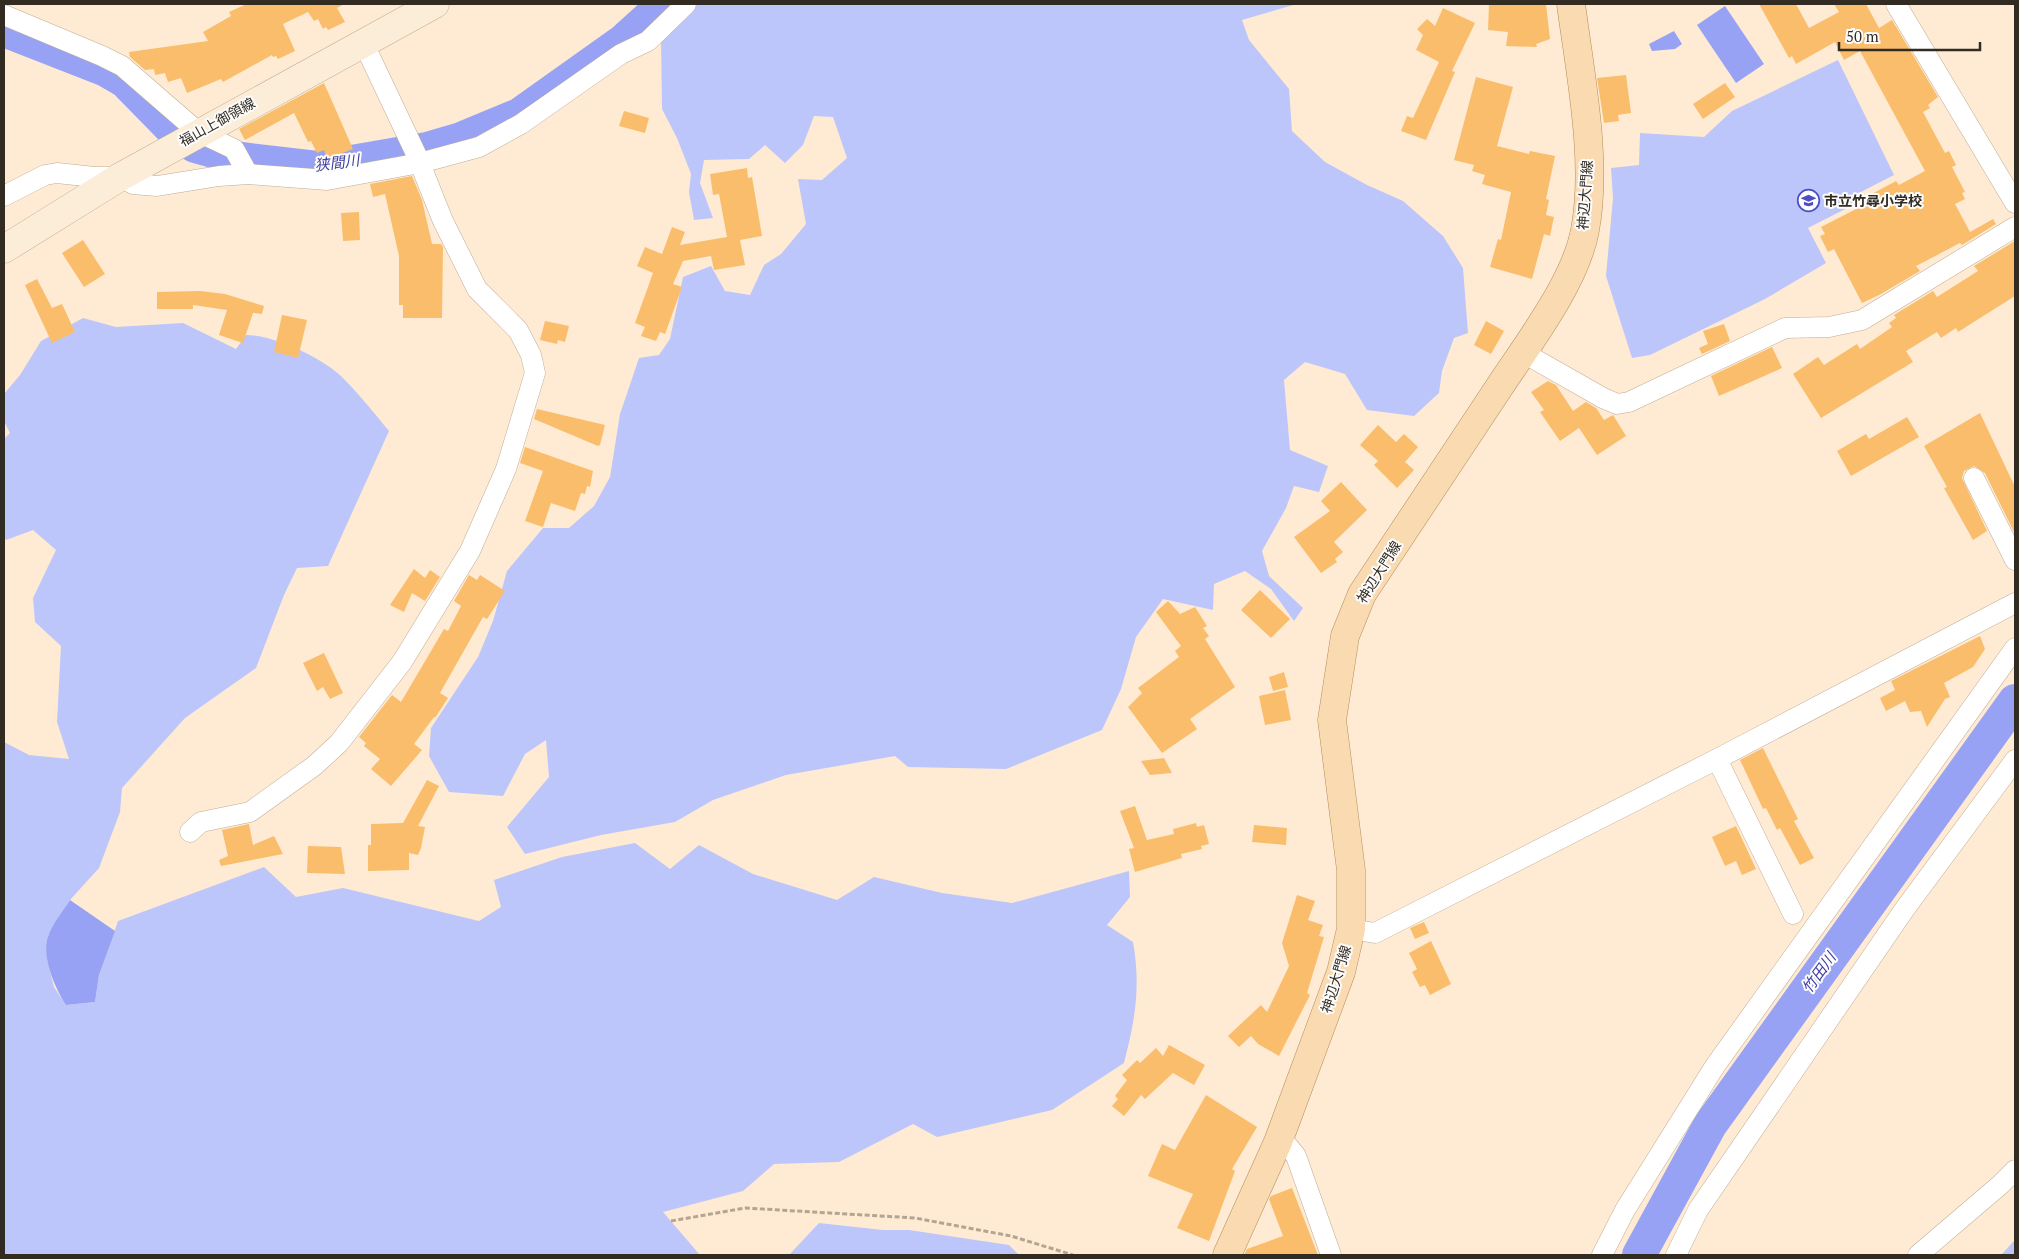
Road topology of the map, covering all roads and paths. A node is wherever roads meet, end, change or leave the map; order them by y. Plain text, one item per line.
1 (435, 4) edge
2 (686, 4) edge
3 (1571, 4) edge
4 (1896, 4) edge
5 (4, 15) edge
6 (363, 42) junction
7 (190, 137) junction
8 (416, 154) junction
9 (248, 174) junction
10 (120, 177) junction
11 (4, 196) edge
12 (2015, 203) edge
13 (2015, 227) edge
14 (4, 249) edge
15 (1522, 352) junction
16 (1974, 478) dead end
17 (2015, 560) edge
18 (2015, 603) edge
19 (2015, 648) edge
20 (1717, 759) junction
21 (2015, 760) edge
22 (190, 832) dead end
23 (1793, 914) dead end
24 (1351, 929) junction
25 (1278, 1142) junction
26 (2015, 1170) edge
27 (671, 1221) dead end
28 (1073, 1255) edge
29 (1227, 1255) edge
30 (1331, 1255) edge
31 (1602, 1255) edge
32 (1676, 1255) edge
33 (1918, 1255) edge

1 - 6 main road, 福山上御領線
2 - 8 street
3 - 15 main road, 神辺大門線
4 - 12 street
5 - 7 street
6 - 7 main road, 福山上御領線
6 - 8 street
7 - 9 street
7 - 10 main road, 福山上御領線
8 - 9 street
8 - 22 street
9 - 10 street
10 - 11 street
10 - 14 main road, 福山上御領線
13 - 15 street
15 - 24 main road, 神辺大門線
16 - 17 street
18 - 20 street
19 - 31 street
20 - 23 street
20 - 24 street
21 - 32 street
24 - 25 main road, 神辺大門線
25 - 29 main road, 神辺大門線
25 - 30 street
26 - 33 street
27 - 28 path

